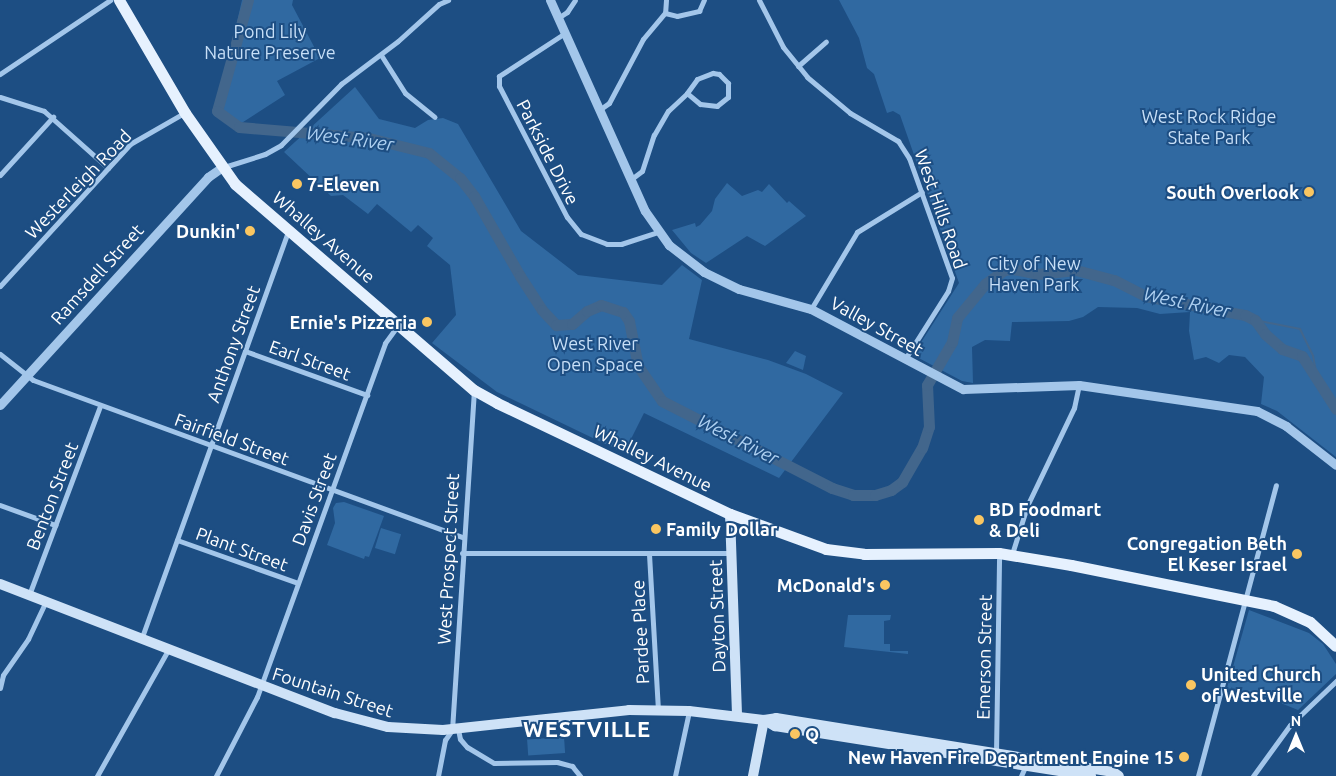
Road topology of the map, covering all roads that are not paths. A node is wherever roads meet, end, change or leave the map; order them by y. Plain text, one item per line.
1 (110, 0) edge
2 (119, 0) edge
3 (448, 0) edge
4 (550, 0) edge
5 (575, 0) edge
6 (666, 0) edge
7 (704, 0) edge
8 (759, 0) edge
9 (438, 2) edge
10 (665, 13) junction
11 (558, 18) junction
12 (565, 33) junction
13 (826, 42) dead end
14 (381, 55) junction
15 (798, 66) junction
16 (0, 74) edge
17 (687, 93) junction
18 (0, 96) edge
19 (600, 110) junction
20 (185, 112) junction
21 (53, 117) junction
22 (435, 117) dead end
23 (108, 168) junction
24 (222, 168) junction
25 (0, 175) edge
26 (630, 180) junction
27 (922, 192) junction
28 (289, 230) junction
29 (659, 232) junction
30 (0, 286) edge
31 (811, 309) junction
32 (398, 325) junction
33 (245, 351) junction
34 (0, 354) edge
35 (904, 359) junction
36 (26, 376) junction
37 (1079, 385) junction
38 (474, 390) junction
39 (366, 395) junction
40 (0, 405) edge
41 (100, 406) junction
42 (212, 446) junction
43 (1336, 465) edge
44 (1276, 485) dead end
45 (332, 490) junction
46 (0, 505) edge
47 (730, 514) junction
48 (55, 525) junction
49 (463, 537) junction
50 (177, 540) junction
51 (462, 553) junction
52 (732, 553) junction
53 (999, 553) junction
54 (649, 554) junction
55 (1012, 555) junction
56 (298, 583) junction
57 (0, 584) edge
58 (29, 595) junction
59 (1246, 599) junction
60 (46, 601) junction
61 (142, 637) junction
62 (1336, 646) edge
63 (169, 648) junction
64 (1336, 681) edge
65 (261, 686) junction
66 (0, 688) edge
67 (658, 710) junction
68 (689, 711) junction
69 (737, 716) junction
70 (764, 720) junction
71 (455, 729) junction
72 (996, 757) junction
73 (1027, 762) junction
74 (98, 776) edge
75 (216, 776) edge
76 (438, 776) edge
77 (580, 776) edge
78 (675, 776) edge
79 (753, 776) edge
80 (1021, 776) edge
81 (1091, 776) edge
82 (1119, 776) edge
83 (1198, 776) edge
84 (1253, 776) edge

1 - 16 street
2 - 20 main road, Whalley Avenue
3 - 9 street
4 - 11 street, Valley Street
5 - 11 street
6 - 10 street
7 - 10 street
8 - 15 street
9 - 14 street
10 - 19 street
11 - 12 street, Valley Street
12 - 19 street, Valley Street
12 - 29 street, Parkside Drive
13 - 15 street
14 - 22 street
14 - 24 street
15 - 27 street, West Hills Road
17 - 17 street
17 - 26 street
18 - 21 street
19 - 26 street, Valley Street
20 - 23 street, Westerleigh Road
20 - 24 main road, Whalley Avenue
21 - 23 street
21 - 25 street
23 - 30 street, Westerleigh Road
24 - 28 main road, Whalley Avenue
24 - 36 street, Ramsdell Street
26 - 29 street, Valley Street
27 - 31 street
27 - 35 street, West Hills Road
28 - 32 main road, Whalley Avenue
28 - 33 street, Anthony Street
29 - 31 street, Valley Street
31 - 35 street, Valley Street
32 - 38 main road, Whalley Avenue
32 - 39 street, Davis Street
33 - 39 street, Earl Street
33 - 42 street, Anthony Street
34 - 36 street, Fairfield Street
35 - 37 street, Valley Street
36 - 40 street, Ramsdell Street
36 - 41 street, Fairfield Street
37 - 43 street, Valley Street
37 - 55 street
38 - 47 main road, Whalley Avenue
38 - 49 street, West Prospect Street
39 - 45 street, Davis Street
41 - 42 street, Fairfield Street
41 - 48 street, Benton Street
42 - 45 street, Fairfield Street
42 - 50 street, Anthony Street
44 - 59 street
45 - 49 street, Fairfield Street
45 - 56 street, Davis Street
46 - 48 street
47 - 52 main road, Dayton Street
47 - 53 main road, Whalley Avenue
48 - 58 street, Benton Street
49 - 51 street, West Prospect Street
50 - 56 street, Plant Street
50 - 61 street, Anthony Street
51 - 54 street
51 - 71 street, West Prospect Street
52 - 54 street
52 - 69 main road, Dayton Street
53 - 55 main road, Whalley Avenue
53 - 72 street, Emerson Street
54 - 67 street, Pardee Place
55 - 59 main road, Whalley Avenue
56 - 65 street, Davis Street
57 - 58 main road, Fountain Street
58 - 60 main road, Fountain Street
59 - 62 main road, Whalley Avenue
59 - 83 street
60 - 61 main road, Fountain Street
60 - 66 street
61 - 63 main road, Fountain Street
63 - 65 main road, Fountain Street
63 - 74 street
64 - 84 street
65 - 71 main road, Fountain Street
65 - 75 street, Davis Street
67 - 68 main road, Fountain Street
67 - 71 main road, Fountain Street
68 - 69 main road, Fountain Street
68 - 78 street
69 - 70 main road, Fountain Street
70 - 72 main road, Fountain Street
70 - 79 main road
71 - 76 street
71 - 77 street
72 - 73 main road, Fountain Street
73 - 80 street
73 - 81 main road, Fountain Street
73 - 82 main road, Fountain Street

